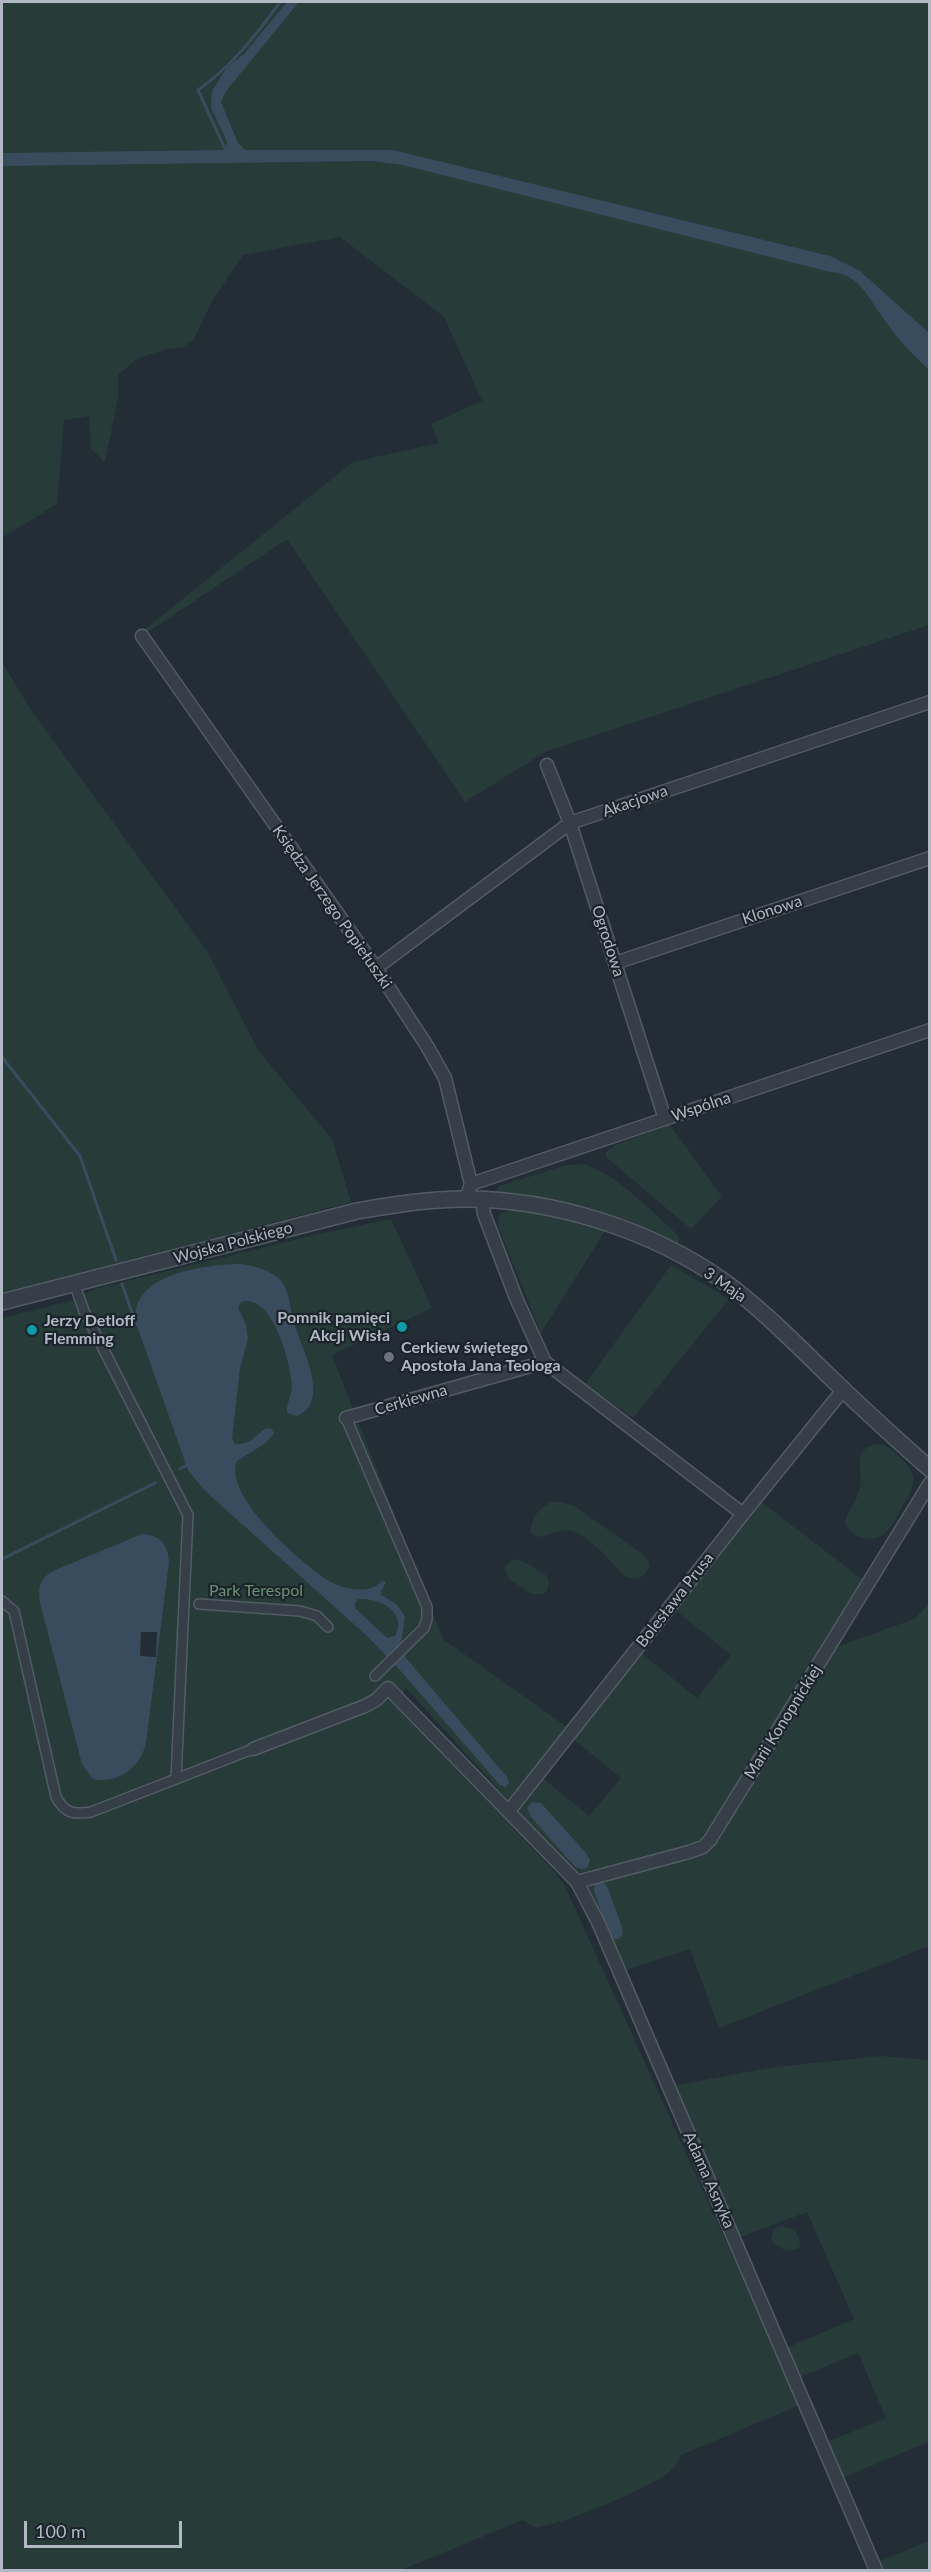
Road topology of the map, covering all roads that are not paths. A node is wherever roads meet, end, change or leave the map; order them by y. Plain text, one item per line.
1 (142, 636) dead end
2 (930, 702) edge
3 (547, 765) dead end
4 (570, 823) junction
5 (930, 858) edge
6 (615, 963) junction
7 (376, 968) junction
8 (930, 1030) edge
9 (665, 1119) junction
10 (471, 1184) junction
11 (466, 1199) junction
12 (482, 1200) junction
13 (74, 1283) junction
14 (2, 1302) edge
15 (545, 1362) junction
16 (843, 1390) junction
17 (346, 1418) joint
18 (930, 1469) edge
19 (930, 1483) edge
20 (742, 1514) junction
21 (2, 1601) edge
22 (199, 1604) dead end
23 (328, 1627) dead end
24 (375, 1676) dead end
25 (253, 1749) joint
26 (176, 1779) junction
27 (509, 1811) junction
28 (577, 1882) junction
29 (876, 2571) edge

1 - 7 street, Księdza Jerzego Popiełuszki
2 - 4 street, Akacjowa
3 - 4 street, Ogrodowa
4 - 6 street, Ogrodowa
4 - 7 street, Akacjowa
5 - 6 street, Klonowa
6 - 9 street, Ogrodowa
7 - 10 street, Księdza Jerzego Popiełuszki
8 - 9 street, Wspólna
9 - 10 street, Wspólna
10 - 11 street
11 - 12 street, 3 Maja
11 - 13 street, Wojska Polskiego
12 - 15 street
12 - 16 street, 3 Maja
13 - 14 street, Wojska Polskiego
13 - 26 street
15 - 17 street, Cerkiewna
15 - 20 street
16 - 18 street, 3 Maja
16 - 20 street, Bolesława Prusa
17 - 24 street
19 - 28 street, Marii Konopnickiej
20 - 27 street, Bolesława Prusa
21 - 26 street
22 - 23 street
25 - 26 street
25 - 27 street, Adama Asnyka
27 - 28 street, Adama Asnyka
28 - 29 street, Adama Asnyka

